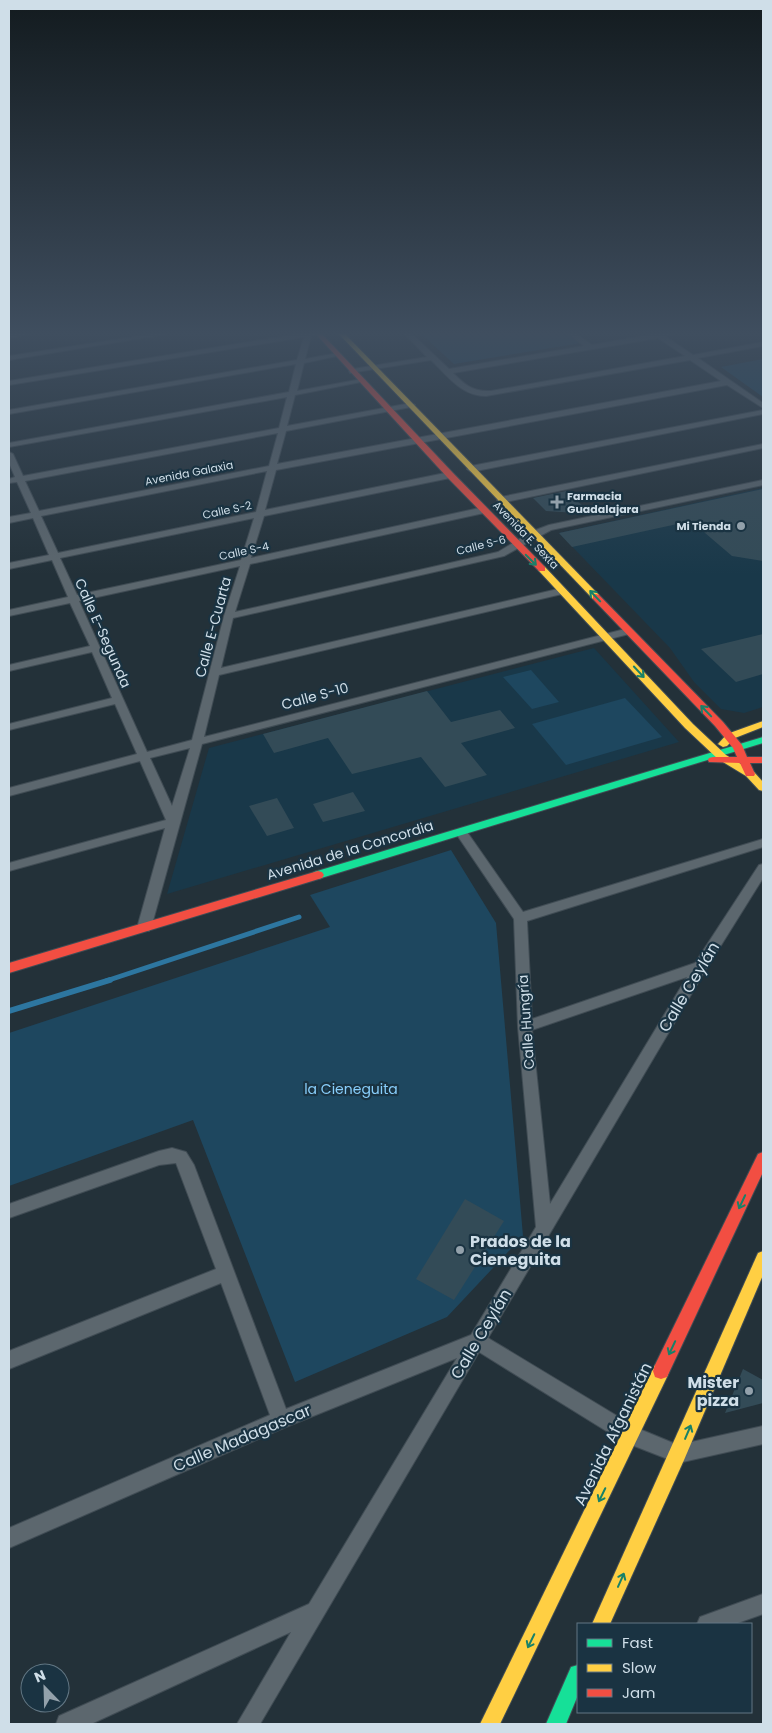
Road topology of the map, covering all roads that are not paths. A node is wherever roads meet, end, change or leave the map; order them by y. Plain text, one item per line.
1 (179, 414) edge
2 (287, 414) edge
3 (362, 414) edge
4 (392, 414) edge
5 (419, 414) edge
6 (557, 414) edge
7 (753, 414) edge
8 (283, 429) junction
9 (439, 436) junction
10 (416, 440) junction
11 (9, 445) edge
12 (763, 446) edge
13 (9, 454) edge
14 (271, 468) junction
15 (471, 469) junction
16 (450, 475) junction
17 (20, 478) junction
18 (9, 481) edge
19 (763, 483) edge
20 (501, 500) junction
21 (484, 510) junction
22 (36, 514) junction
23 (260, 514) junction
24 (9, 520) edge
25 (534, 533) junction
26 (518, 547) junction
27 (55, 557) junction
28 (246, 563) junction
29 (9, 566) edge
30 (562, 591) junction
31 (73, 599) junction
32 (9, 613) edge
33 (229, 616) junction
34 (629, 631) junction
35 (606, 636) junction
36 (95, 648) junction
37 (9, 668) edge
38 (215, 673) junction
39 (118, 700) junction
40 (763, 724) edge
41 (9, 727) edge
42 (730, 736) junction
43 (763, 740) edge
44 (197, 743) junction
45 (738, 747) junction
46 (718, 753) junction
47 (144, 758) junction
48 (698, 759) junction
49 (763, 760) edge
50 (745, 761) junction
51 (729, 762) junction
52 (750, 774) junction
53 (763, 788) edge
54 (9, 792) edge
55 (173, 822) junction
56 (461, 832) junction
57 (763, 843) edge
58 (9, 867) edge
59 (763, 868) edge
60 (520, 918) junction
61 (144, 928) junction
62 (9, 968) edge
63 (700, 968) junction
64 (525, 1027) junction
65 (763, 1158) edge
66 (9, 1212) edge
67 (544, 1230) junction
68 (763, 1258) edge
69 (226, 1273) junction
70 (477, 1341) junction
71 (9, 1360) edge
72 (281, 1420) junction
73 (631, 1435) junction
74 (763, 1435) edge
75 (678, 1454) junction
76 (9, 1538) edge
77 (763, 1604) edge
78 (316, 1611) junction
79 (601, 1623) edge
80 (710, 1623) edge
81 (577, 1676) edge
82 (67, 1724) edge
83 (248, 1724) edge
84 (490, 1724) edge
85 (556, 1724) edge

1 - 11 street
2 - 8 street, Calle E-Cuarta
3 - 8 street
4 - 10 street, Avenida E. Sexta
5 - 9 street, Avenida E. Sexta
6 - 9 street, Avenida Galaxia
7 - 15 street
8 - 14 street, Calle E-Cuarta
8 - 17 street
9 - 10 street, Avenida Galaxia
9 - 15 street, Avenida E. Sexta
10 - 14 street, Avenida Galaxia
10 - 16 street, Avenida E. Sexta
12 - 20 street
13 - 17 street, Calle E-Segunda
14 - 22 street, Avenida Galaxia
14 - 23 street, Calle E-Cuarta
15 - 20 street, Avenida E. Sexta
16 - 21 street, Avenida E. Sexta
16 - 23 street, Calle S-2
17 - 18 street
17 - 22 street, Calle E-Segunda
19 - 25 street, Calle S-6
20 - 25 street, Avenida E. Sexta
21 - 26 street, Avenida E. Sexta
21 - 28 street, Calle S-4
22 - 24 street, Avenida Galaxia
22 - 27 street, Calle E-Segunda
23 - 27 street, Calle S-2
23 - 28 street, Calle E-Cuarta
25 - 26 street, Calle S-6
34 -> 25 street, Avenida E. Sexta
26 -> 30 street, Avenida E. Sexta
26 - 33 street, Calle S-6
27 - 29 street, Calle S-2
27 - 31 street, Calle E-Segunda
28 - 31 street, Calle S-4
28 - 33 street, Calle E-Cuarta
30 - 35 street, Avenida E. Sexta
30 - 38 street
31 - 32 street, Calle S-4
31 - 36 street, Calle E-Segunda
33 - 38 street, Calle E-Cuarta
34 - 35 street, Calle S-10
42 -> 34 street, Avenida E. Sexta
35 - 44 street, Calle S-10
35 -> 46 street, Avenida E. Sexta
36 - 37 street
36 - 39 street, Calle E-Segunda
38 - 44 street, Calle E-Cuarta
39 - 41 street
39 - 47 street, Calle E-Segunda
40 - 42 street
42 - 45 street, Avenida E. Sexta
42 - 46 street
43 - 45 street, Avenida de la Concordia
44 - 47 street, Calle S-10
44 - 55 street, Calle E-Cuarta
45 - 46 street, Avenida de la Concordia
45 - 50 street, Avenida E. Sexta
46 - 48 street, Avenida de la Concordia
46 - 51 street, Avenida E. Sexta
47 - 54 street, Calle S-10
47 - 55 street, Calle E-Segunda
48 - 51 street, Avenida de la Concordia
48 - 56 street, Avenida de la Concordia
49 - 50 street, Avenida de la Concordia
50 - 51 street, Avenida de la Concordia
50 - 52 street, Avenida E. Sexta
51 - 52 street
52 - 53 street
55 - 58 street
55 - 61 street, Calle E-Cuarta
56 - 60 street
56 - 61 street, Avenida de la Concordia
57 - 60 street
59 - 63 street, Calle Ceylán
60 - 64 street, Calle Hungría
61 - 62 street, Avenida de la Concordia
63 - 64 street
63 - 67 street, Calle Ceylán
64 - 67 street, Calle Hungría
65 -> 73 street, Avenida Afganistán
66 - 69 street
67 - 70 street, Calle Ceylán
75 -> 68 street
69 - 71 street
69 - 72 street
70 - 72 street, Calle Madagascar
70 - 73 street
70 - 78 street, Calle Ceylán
72 - 76 street, Calle Madagascar
73 - 75 street
73 -> 84 street, Avenida Afganistán
74 - 75 street
79 -> 75 street
77 - 80 street
78 - 82 street
78 - 83 street, Calle Ceylán
81 - 85 street

